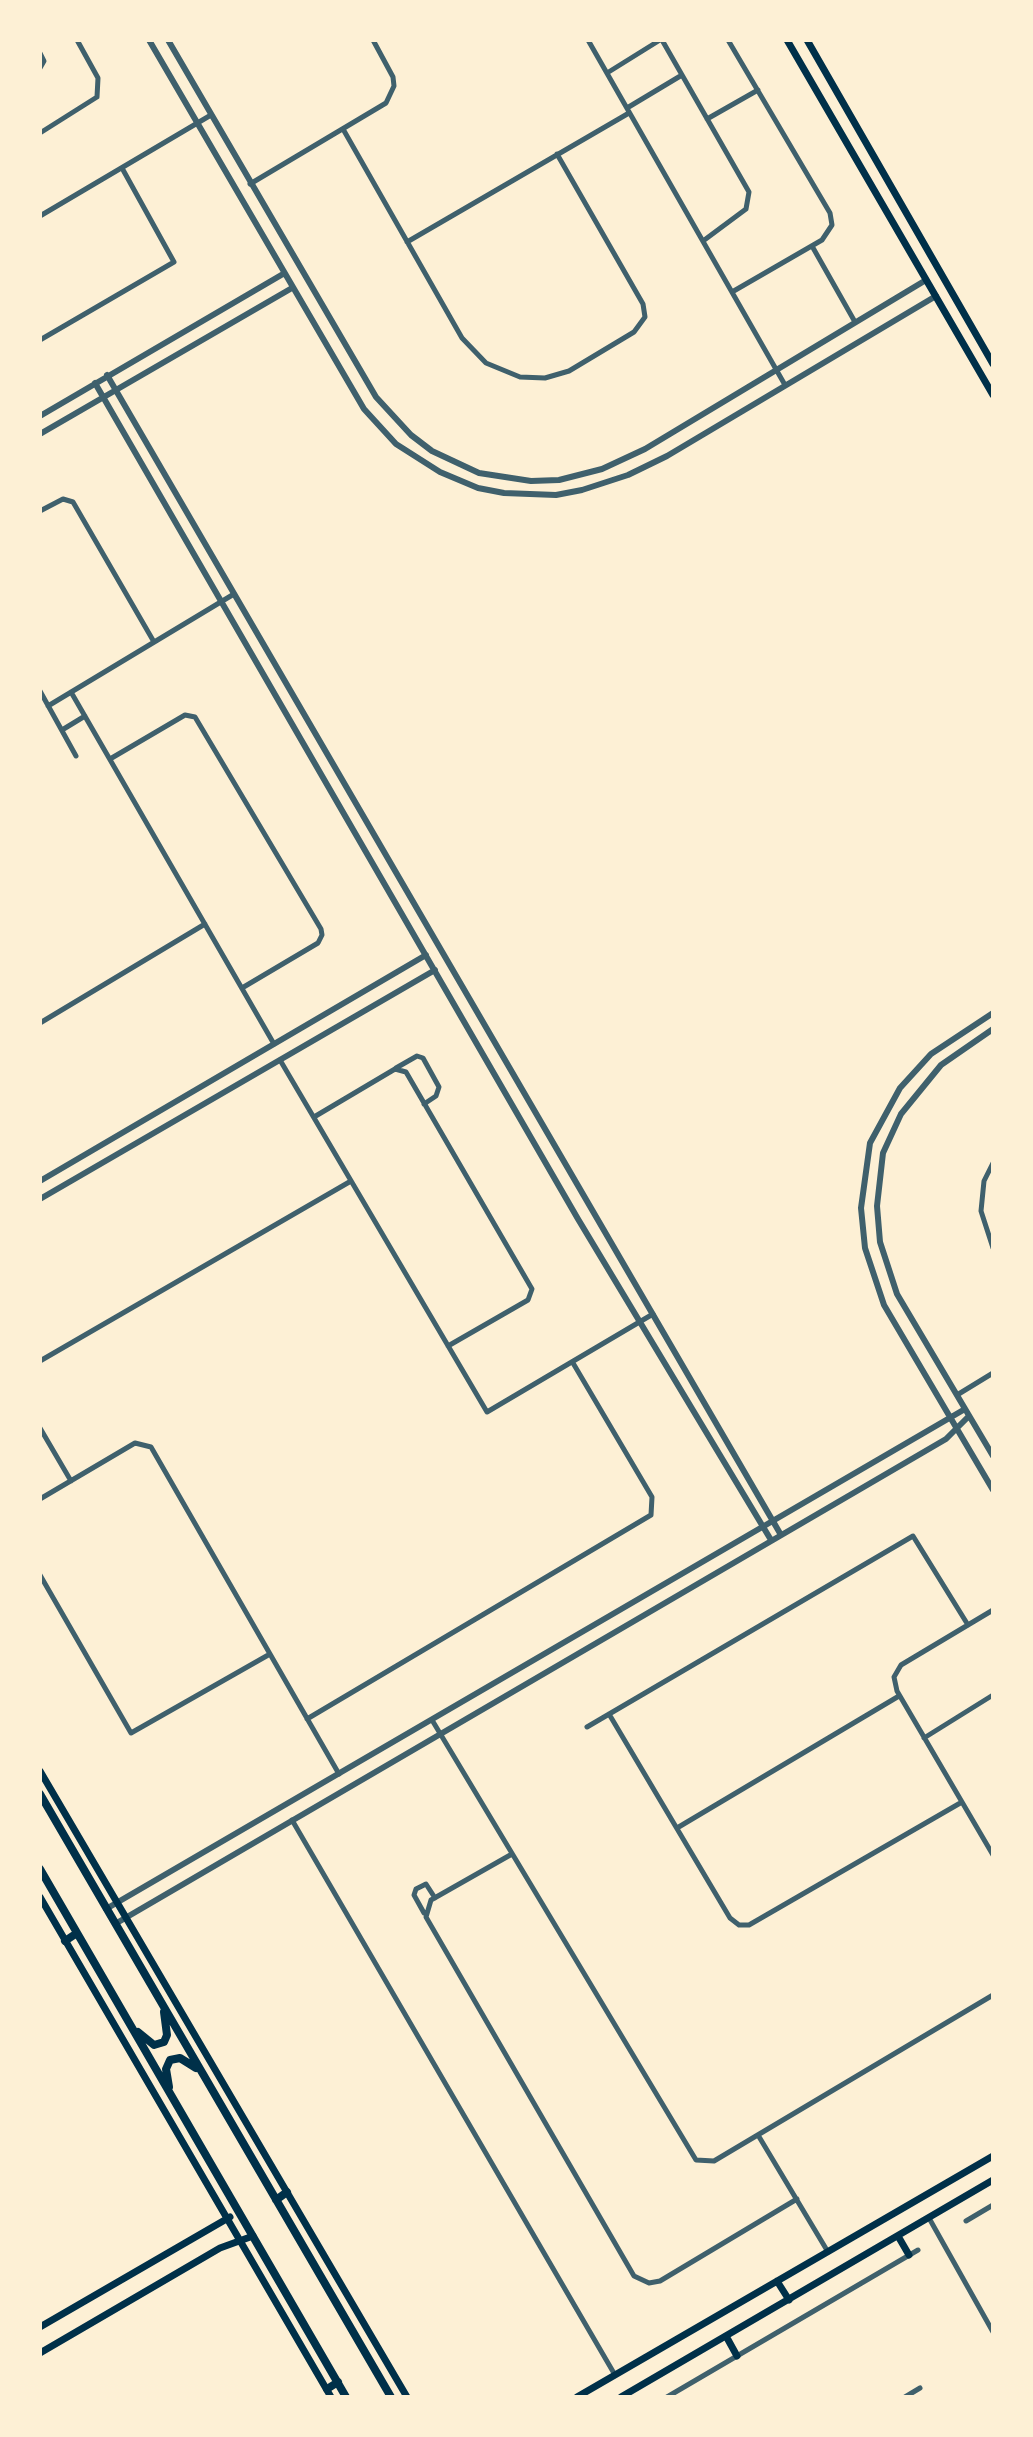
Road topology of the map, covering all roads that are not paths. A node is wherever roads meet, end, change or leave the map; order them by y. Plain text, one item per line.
1 (77, 40) edge
2 (168, 40) edge
3 (373, 40) edge
4 (588, 40) edge
5 (661, 40) edge
6 (728, 40) edge
7 (787, 40) edge
8 (807, 40) edge
9 (150, 41) edge
10 (40, 53) edge
11 (40, 68) edge
12 (607, 73) junction
13 (682, 75) junction
14 (758, 90) junction
15 (628, 111) junction
16 (211, 115) junction
17 (707, 119) junction
18 (197, 123) junction
19 (343, 129) junction
20 (40, 133) edge
21 (557, 154) junction
22 (122, 168) junction
23 (250, 184) junction
24 (40, 216) edge
25 (703, 241) junction
26 (407, 242) junction
27 (811, 246) junction
28 (283, 274) junction
29 (926, 280) junction
30 (292, 288) junction
31 (732, 292) junction
32 (936, 296) junction
33 (329, 319) junction
34 (855, 322) junction
35 (316, 327) junction
36 (40, 340) edge
37 (993, 364) edge
38 (776, 369) junction
39 (107, 375) junction
40 (95, 383) junction
41 (785, 385) junction
42 (116, 390) junction
43 (993, 395) edge
44 (103, 397) junction
45 (40, 416) edge
46 (40, 434) edge
47 (40, 511) edge
48 (234, 594) junction
49 (222, 602) junction
50 (154, 642) junction
51 (40, 691) edge
52 (71, 692) junction
53 (48, 706) junction
54 (85, 716) junction
55 (62, 730) junction
56 (76, 756) dead end
57 (110, 759) junction
58 (205, 924) junction
59 (426, 955) junction
60 (435, 970) junction
61 (242, 988) junction
62 (993, 1013) edge
63 (40, 1023) edge
64 (967, 1029) junction
65 (993, 1029) edge
66 (975, 1040) junction
67 (274, 1044) junction
68 (280, 1060) junction
69 (395, 1069) junction
70 (424, 1104) junction
71 (313, 1117) junction
72 (993, 1163) edge
73 (40, 1181) edge
74 (351, 1181) junction
75 (40, 1199) edge
76 (993, 1248) edge
77 (653, 1314) junction
78 (640, 1322) junction
79 (448, 1346) junction
80 (40, 1361) edge
81 (573, 1363) junction
82 (993, 1373) edge
83 (957, 1395) junction
84 (967, 1412) junction
85 (950, 1418) junction
86 (40, 1428) edge
87 (956, 1430) junction
88 (993, 1456) edge
89 (71, 1481) junction
90 (993, 1490) edge
91 (40, 1499) edge
92 (773, 1522) junction
93 (763, 1528) junction
94 (781, 1535) junction
95 (771, 1540) junction
96 (40, 1575) edge
97 (993, 1610) edge
98 (968, 1625) junction
99 (270, 1654) junction
100 (993, 1695) edge
101 (899, 1696) junction
102 (609, 1714) junction
103 (307, 1719) junction
104 (432, 1720) junction
105 (587, 1727) dead end
106 (440, 1734) junction
107 (924, 1738) junction
108 (40, 1771) edge
109 (339, 1774) junction
110 (40, 1794) edge
111 (962, 1802) junction
112 (292, 1820) junction
113 (677, 1828) junction
114 (512, 1854) junction
115 (993, 1855) edge
116 (40, 1869) edge
117 (40, 1897) edge
118 (435, 1898) junction
119 (116, 1903) junction
120 (106, 1909) junction
121 (426, 1917) junction
122 (125, 1918) junction
123 (115, 1924) junction
124 (77, 1933) junction
125 (65, 1941) junction
126 (993, 1995) edge
127 (164, 2008) junction
128 (131, 2026) junction
129 (200, 2070) junction
130 (171, 2096) junction
131 (758, 2135) junction
132 (993, 2156) edge
133 (993, 2180) edge
134 (287, 2192) junction
135 (797, 2199) junction
136 (276, 2200) junction
137 (993, 2205) edge
138 (238, 2211) junction
139 (228, 2218) junction
140 (929, 2218) junction
141 (966, 2221) dead end
142 (253, 2236) junction
143 (898, 2236) junction
144 (241, 2239) junction
145 (918, 2250) dead end
146 (828, 2252) junction
147 (909, 2255) junction
148 (777, 2281) junction
149 (789, 2300) junction
150 (993, 2314) edge
151 (986, 2319) junction
152 (40, 2327) edge
153 (993, 2332) edge
154 (726, 2336) junction
155 (40, 2353) edge
156 (737, 2356) junction
157 (615, 2375) junction
158 (338, 2382) junction
159 (920, 2388) dead end
160 (329, 2393) edge
161 (346, 2397) edge
162 (391, 2397) edge
163 (407, 2397) edge
164 (577, 2397) edge
165 (621, 2397) edge
166 (667, 2397) edge
167 (905, 2397) edge

1 - 20 street
2 - 16 street
3 - 19 street
4 - 12 street
5 - 12 street
5 - 13 street
6 - 14 street
7 - 29 main road
8 - 37 main road
9 - 18 street
10 - 11 street
12 - 15 street
13 - 15 street
13 - 17 street
14 - 17 street
14 - 27 street
15 - 21 street
15 - 25 street
16 - 18 street
16 - 23 street
17 - 25 street
18 - 22 street
18 - 28 street
19 - 23 street
19 - 26 street
21 - 26 street
21 - 26 street
22 - 24 street
22 - 36 street
23 - 33 street
25 - 31 street
27 - 31 street
27 - 34 street
28 - 30 street
28 - 39 street
29 - 32 main road
29 - 34 street
30 - 35 street
30 - 42 street
31 - 38 street
32 - 41 street
32 - 43 main road
33 - 35 street
33 - 38 street
34 - 38 street
35 - 41 street
38 - 41 street
39 - 40 street
39 - 42 street
40 - 44 street
40 - 45 street
42 - 44 street
42 - 48 street
44 - 46 street
44 - 49 street
47 - 50 street
48 - 49 street
48 - 77 street
49 - 50 street
49 - 59 street
50 - 52 street
51 - 53 street
52 - 53 street
52 - 54 street
53 - 55 street
54 - 55 street
54 - 57 street
55 - 56 street
57 - 58 street
57 - 61 street
58 - 61 street
58 - 63 street
59 - 60 street
59 - 67 street
60 - 68 street
60 - 78 street
61 - 67 street
62 - 64 street
64 - 66 street
64 - 85 street
65 - 66 street
66 - 83 street
67 - 73 street
68 - 71 street
68 - 75 street
69 - 70 street
69 - 70 street
69 - 71 street
70 - 79 street
71 - 74 street
72 - 76 street
74 - 79 street
74 - 80 street
77 - 78 street
77 - 92 street
78 - 81 street
78 - 93 street
79 - 81 street
81 - 103 street
82 - 83 street
83 - 84 street
84 - 85 street
84 - 87 street
84 - 88 street
85 - 87 street
85 - 92 street
86 - 89 street
87 - 90 street
87 - 94 street
89 - 91 street
89 - 99 street
92 - 93 street
92 - 94 street
93 - 95 street
93 - 104 street
94 - 95 street
95 - 106 street
96 - 99 street
97 - 98 street
98 - 101 street
98 - 102 street
99 - 103 street
100 - 107 street
101 - 107 street
101 - 113 street
102 - 105 street
102 - 113 street
103 - 109 street
104 - 106 street
104 - 109 street
106 - 112 street
106 - 114 street
107 - 111 street
108 - 119 main road
109 - 119 street
110 - 120 main road
111 - 113 street
111 - 115 street
112 - 122 street
112 - 157 street
114 - 118 street
114 - 131 street
116 - 124 main road
117 - 125 main road
118 - 121 street
118 - 121 street
119 - 120 street
119 - 122 main road
120 - 123 main road
121 - 135 street
122 - 123 street
122 - 134 main road
123 - 127 main road
124 - 125 main road
124 - 128 main road
125 - 139 main road
126 - 131 street
127 - 128 main road
127 - 129 main road
128 - 130 main road
129 - 130 main road
129 - 136 main road
130 - 138 main road
131 - 135 street
132 - 146 main road
133 - 140 main road
134 - 136 main road
134 - 163 main road
135 - 146 street
136 - 162 main road
137 - 141 street
138 - 139 main road
138 - 142 main road
139 - 144 main road
139 - 152 main road
140 - 143 main road
140 - 151 street
142 - 144 main road
142 - 158 main road
143 - 147 main road
143 - 149 main road
144 - 155 main road
144 - 160 main road
145 - 147 street
146 - 148 main road
147 - 156 street
148 - 149 main road
148 - 157 main road
149 - 154 main road
150 - 151 street
151 - 153 street
154 - 156 main road
154 - 165 main road
156 - 166 street
157 - 164 main road
158 - 160 main road
158 - 161 main road
159 - 167 street

